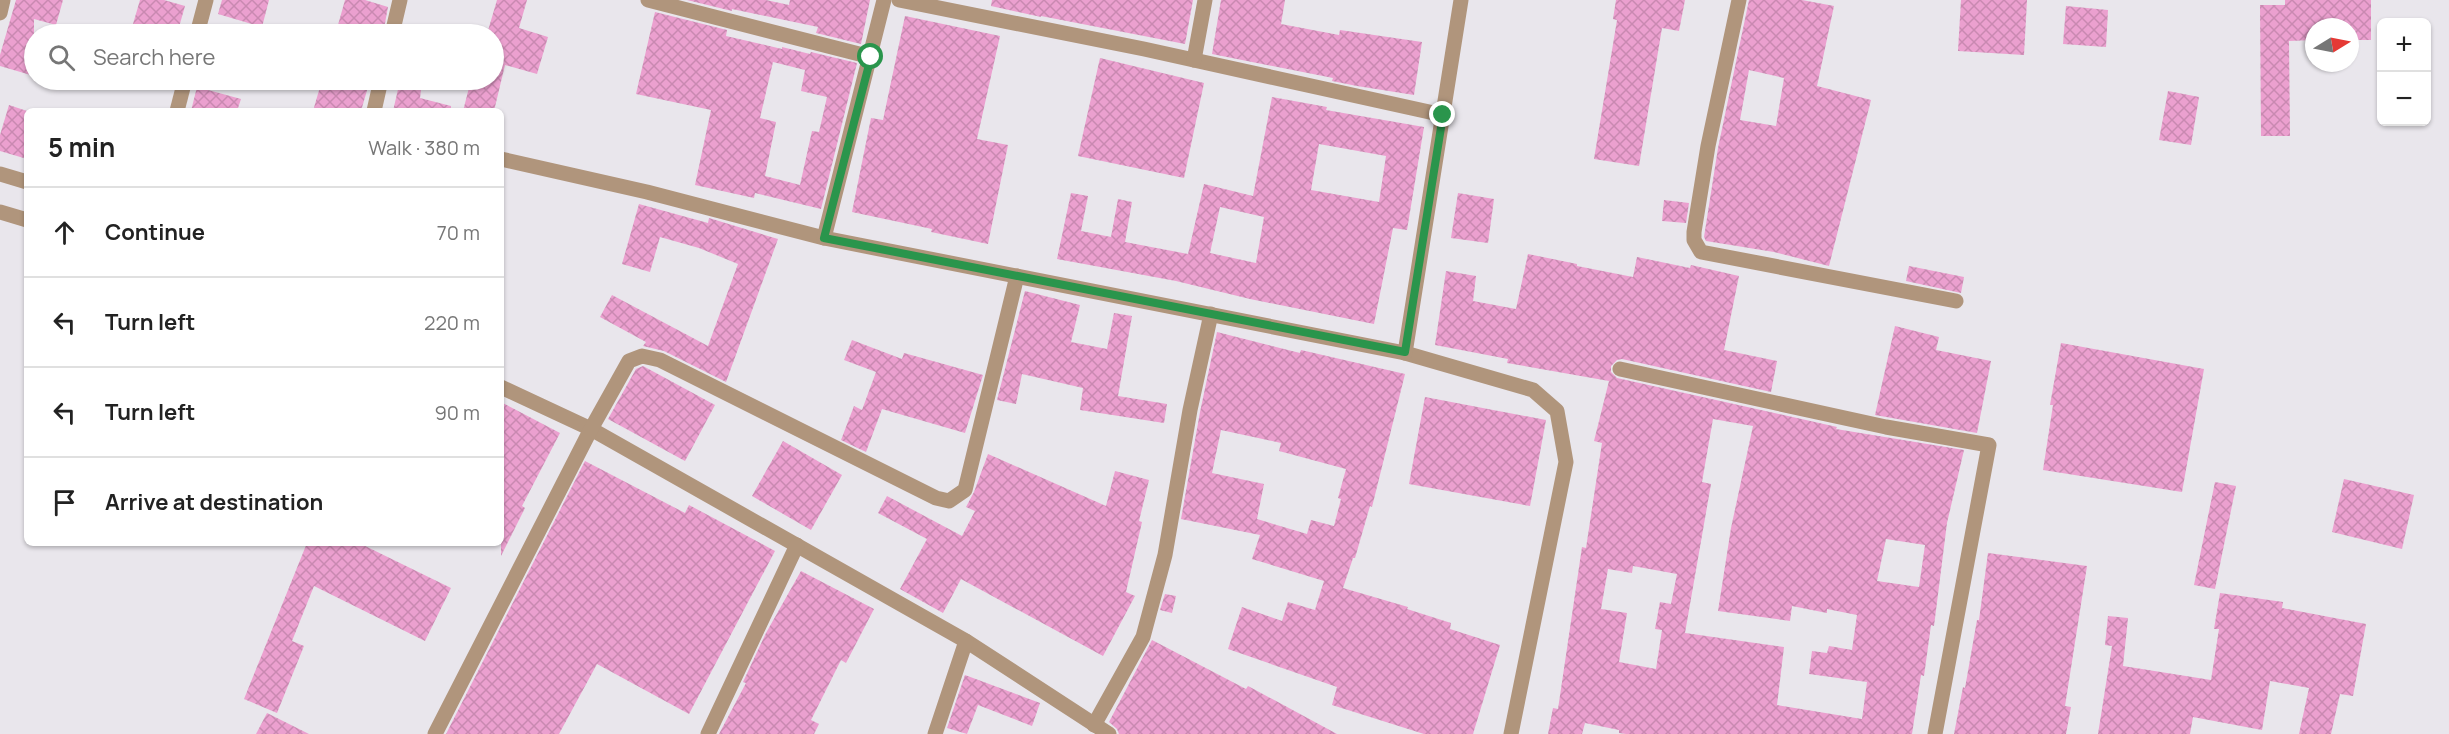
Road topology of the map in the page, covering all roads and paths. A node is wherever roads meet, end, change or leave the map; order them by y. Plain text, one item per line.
1 (3, 0) edge
2 (206, 0) edge
3 (400, 0) edge
4 (648, 0) edge
5 (884, 0) edge
6 (899, 0) edge
7 (1205, 0) edge
8 (1461, 0) edge
9 (1739, 0) edge
10 (0, 13) edge
11 (200, 24) edge
12 (394, 24) edge
13 (871, 57) junction
14 (1194, 60) junction
15 (182, 90) edge
16 (379, 90) edge
17 (178, 108) edge
18 (375, 108) edge
19 (1443, 115) junction
20 (504, 160) edge
21 (0, 174) edge
22 (24, 181) edge
23 (0, 212) edge
24 (24, 219) edge
25 (824, 238) junction
26 (1017, 276) junction
27 (1956, 301) dead end
28 (1211, 314) junction
29 (1405, 352) junction
30 (1620, 369) dead end
31 (504, 388) edge
32 (591, 429) junction
33 (797, 545) junction
34 (966, 641) junction
35 (1094, 725) junction
36 (435, 734) edge
37 (708, 734) edge
38 (934, 734) edge
39 (1109, 734) edge
40 (1511, 734) edge
41 (1935, 734) edge

1 - 10 street
2 - 11 street
3 - 12 street
4 - 13 street
5 - 13 street
6 - 14 street
7 - 14 street
8 - 19 street
9 - 27 street
13 - 25 street
14 - 19 street
15 - 17 street
16 - 18 street
19 - 29 street
20 - 25 street
21 - 22 street
23 - 24 street
25 - 26 street
26 - 28 street
26 - 32 street
28 - 29 street
28 - 35 street
29 - 40 street
30 - 41 street
31 - 32 street
32 - 33 street
32 - 36 street
33 - 34 street
33 - 37 street
34 - 35 street
34 - 38 street
35 - 39 street

